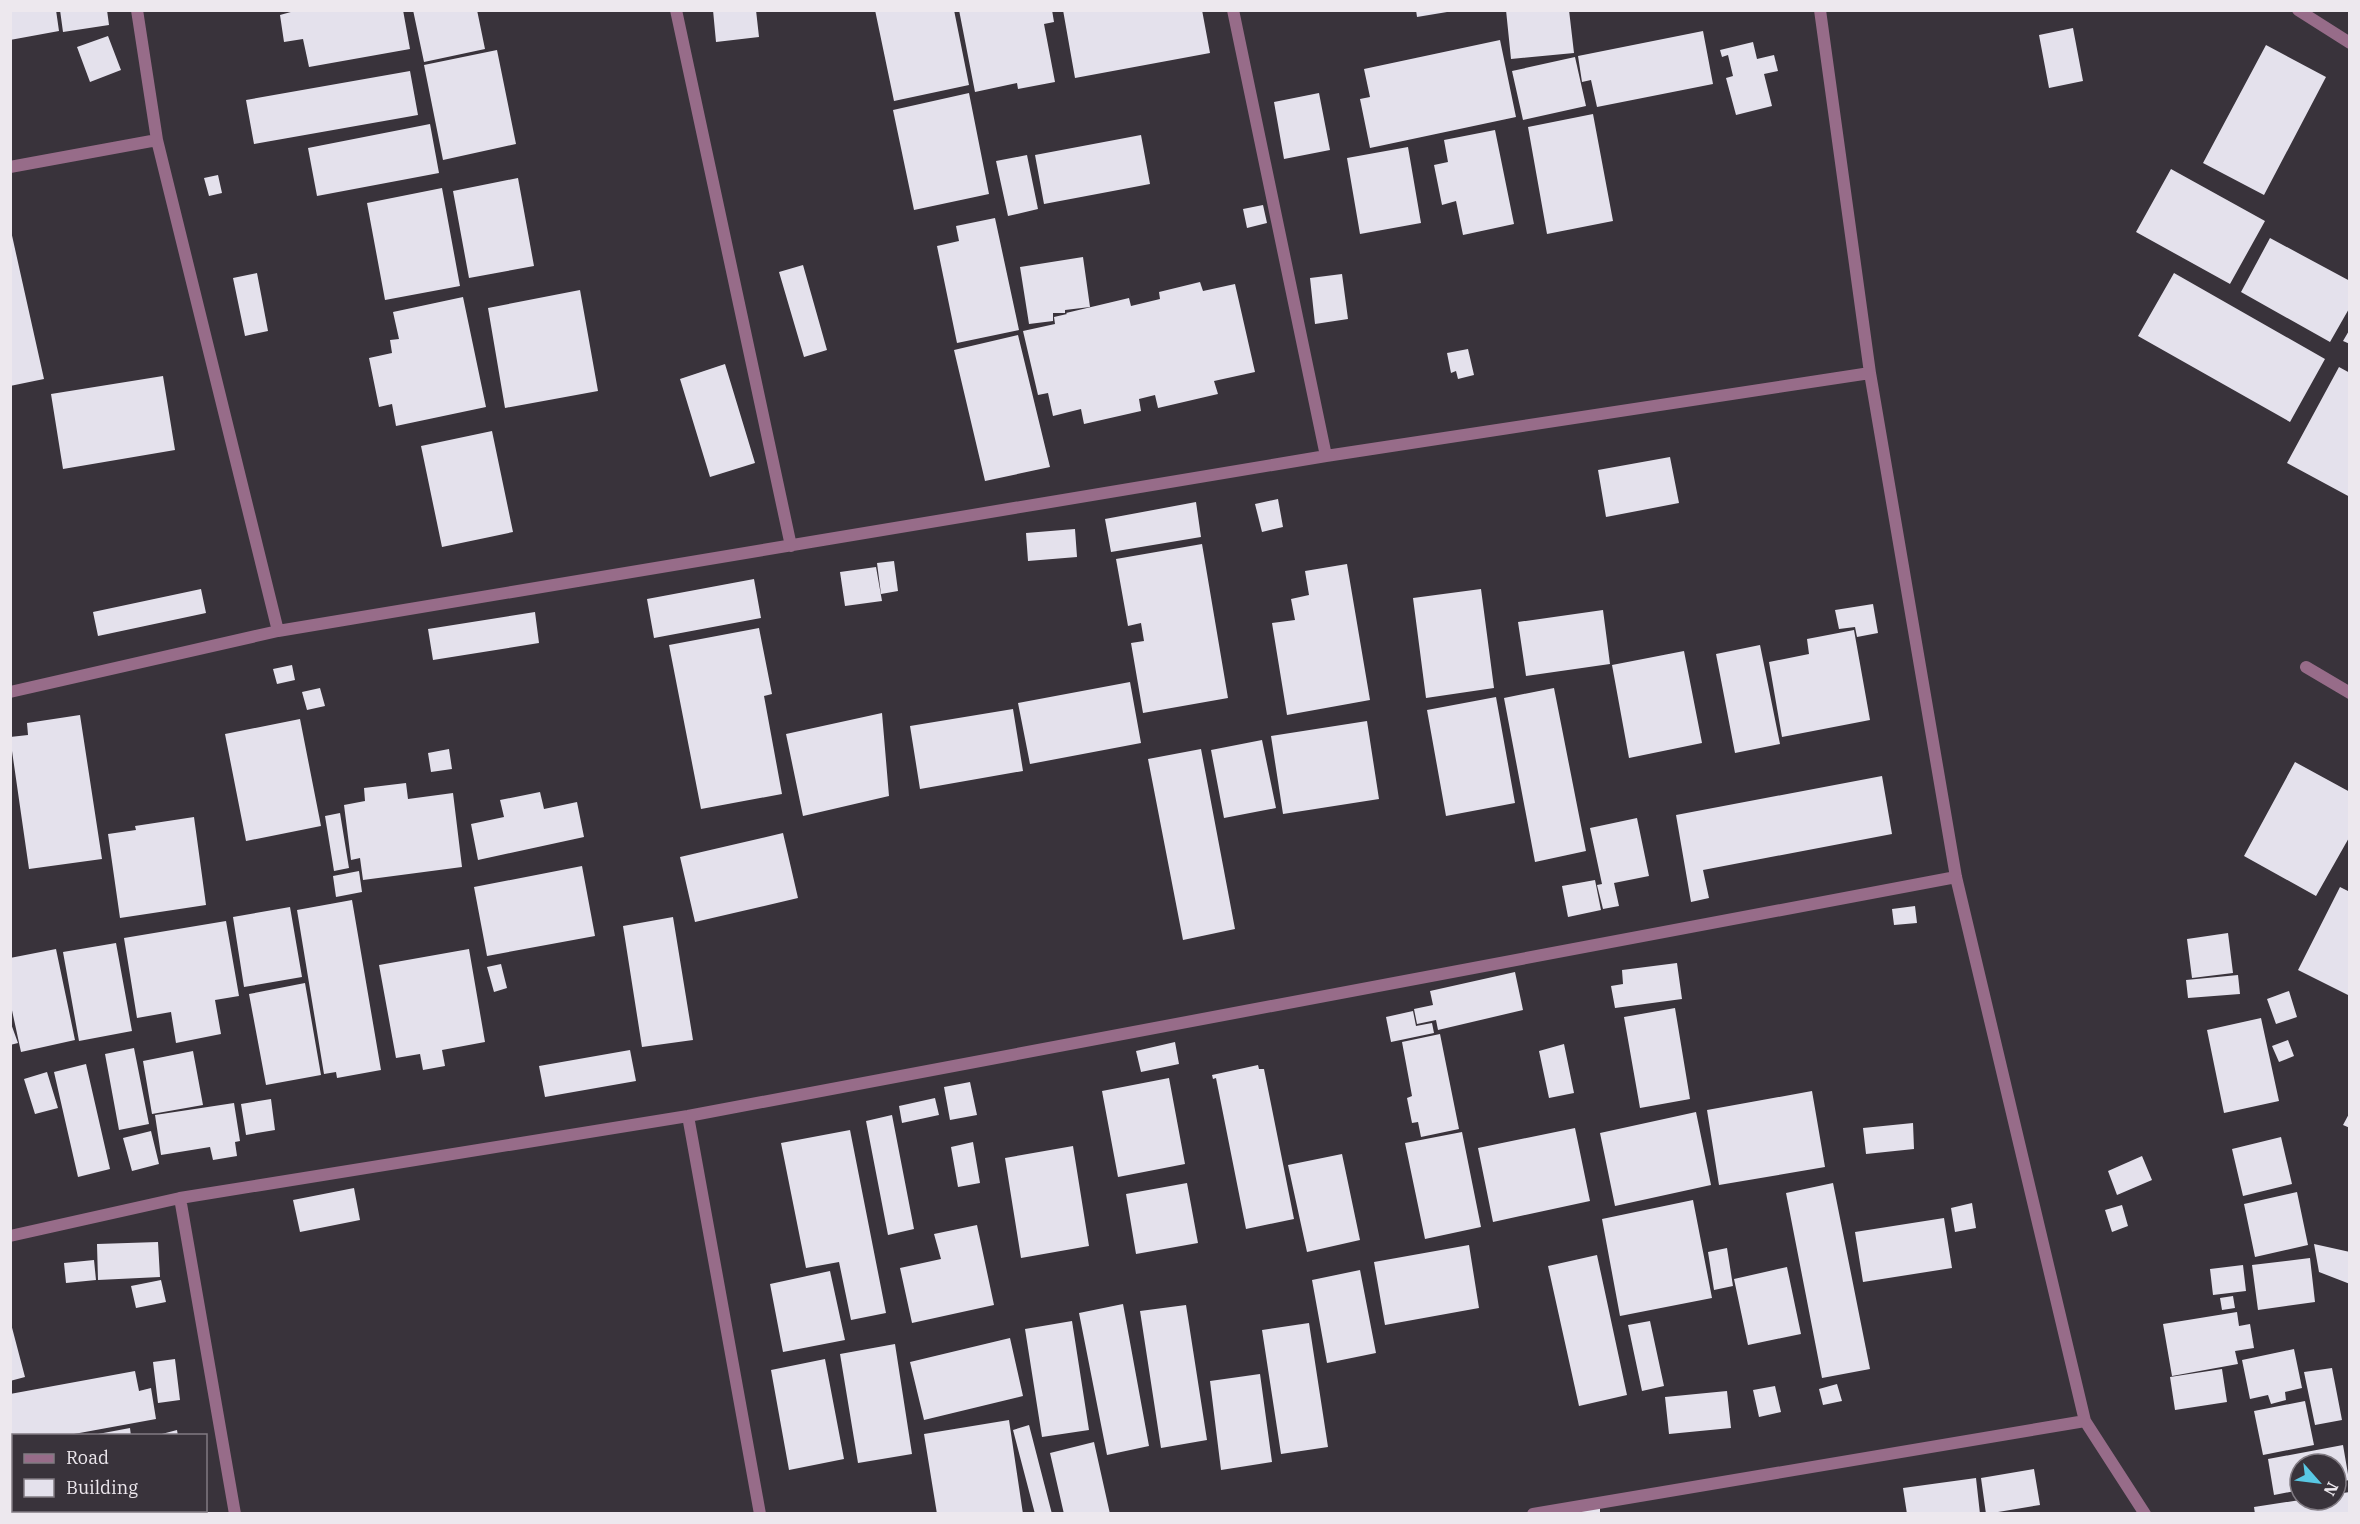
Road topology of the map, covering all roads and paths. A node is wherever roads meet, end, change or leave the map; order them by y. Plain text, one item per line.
1 (137, 10) edge
2 (676, 10) edge
3 (1233, 10) edge
4 (1820, 10) edge
5 (2298, 10) edge
6 (2349, 43) edge
7 (158, 140) junction
8 (10, 167) edge
9 (1870, 373) junction
10 (1326, 456) junction
11 (790, 546) junction
12 (278, 631) junction
13 (2306, 667) dead end
14 (10, 692) edge
15 (2349, 693) edge
16 (1956, 877) junction
17 (688, 1116) junction
18 (180, 1198) junction
19 (10, 1236) edge
20 (2085, 1421) junction
21 (236, 1514) edge
22 (760, 1514) edge
23 (1533, 1514) edge
24 (2145, 1514) edge

1 - 7 street
2 - 11 street
3 - 10 street
4 - 9 street
5 - 6 street
7 - 8 street
7 - 12 street
9 - 10 street
9 - 16 street
10 - 11 street
11 - 12 street
12 - 14 street
13 - 15 street
16 - 17 street
16 - 20 street
17 - 18 street
17 - 22 street
18 - 19 street
18 - 21 street
20 - 23 street
20 - 24 street

